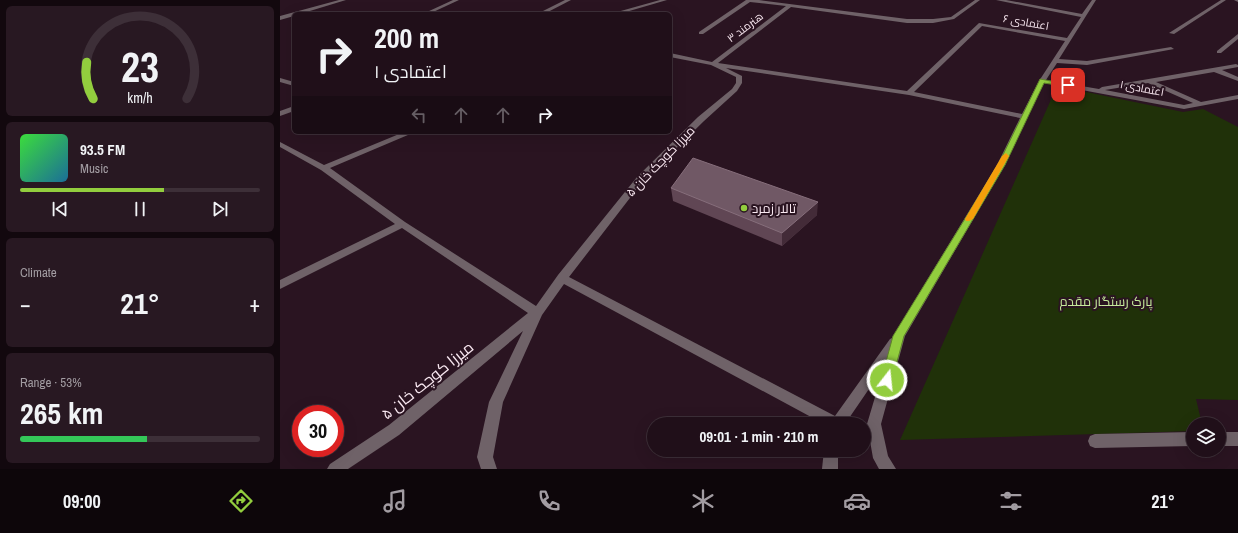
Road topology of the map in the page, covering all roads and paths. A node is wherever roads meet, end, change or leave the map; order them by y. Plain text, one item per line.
1 (344, 0) edge
2 (457, 0) edge
3 (569, 0) edge
4 (665, 0) edge
5 (749, 0) edge
6 (978, 0) edge
7 (998, 0) edge
8 (1094, 0) edge
9 (1224, 0) edge
10 (790, 6) junction
11 (302, 12) edge
12 (428, 12) edge
13 (544, 12) edge
14 (620, 12) edge
15 (292, 15) edge
16 (1083, 16) junction
17 (280, 18) edge
18 (701, 33) dead end
19 (1172, 33) dead end
20 (1238, 36) edge
21 (1068, 40) junction
22 (1171, 49) dead end
23 (1219, 52) dead end
24 (672, 55) edge
25 (1054, 61) junction
26 (713, 64) junction
27 (1236, 66) dead end
28 (1216, 70) junction
29 (1238, 79) edge
30 (280, 80) edge
31 (1042, 81) junction
32 (1149, 81) junction
33 (292, 83) edge
34 (1094, 90) junction
35 (909, 93) junction
36 (1238, 97) edge
37 (1200, 104) junction
38 (292, 109) edge
39 (280, 114) edge
40 (1024, 117) junction
41 (405, 134) edge
42 (280, 144) edge
43 (324, 168) junction
44 (402, 224) junction
45 (562, 278) junction
46 (280, 285) edge
47 (537, 313) junction
48 (899, 336) junction
49 (824, 417) edge
50 (842, 417) edge
51 (1186, 439) edge
52 (1226, 439) edge
53 (1238, 439) edge
54 (1095, 440) dead end
55 (831, 457) edge
56 (334, 469) edge
57 (489, 469) edge
58 (830, 469) edge
59 (888, 469) edge

1 - 11 street
2 - 12 street
3 - 13 street
4 - 14 street
5 - 10 street
5 - 18 street
6 - 10 street
7 - 16 street
8 - 16 street
9 - 19 street
10 - 26 street, هنرمند ۳
15 - 17 street
16 - 21 street
20 - 23 street
21 - 25 street
21 - 35 street, اعتمادی ۶
22 - 25 street
24 - 26 street
25 - 31 street
26 - 35 street
26 - 45 street, میرزا کوچک خان ۵
27 - 28 street
28 - 29 street
28 - 32 street
30 - 33 street
31 - 34 street, اعتمادی ۱
31 - 40 street
32 - 34 street
32 - 37 street
34 - 37 street, اعتمادی ۱
35 - 40 street
36 - 37 street, اعتمادی ۱
38 - 39 street
40 - 48 street
41 - 43 street
42 - 43 street
43 - 44 street
44 - 46 street
44 - 47 street
45 - 47 street, میرزا کوچک خان ۵
45 - 49 street
47 - 56 street, میرزا کوچک خان ۵
47 - 57 street, میرزا کوچک خان ۵
48 - 50 street
48 - 59 street
51 - 54 street
52 - 53 street
55 - 58 street

